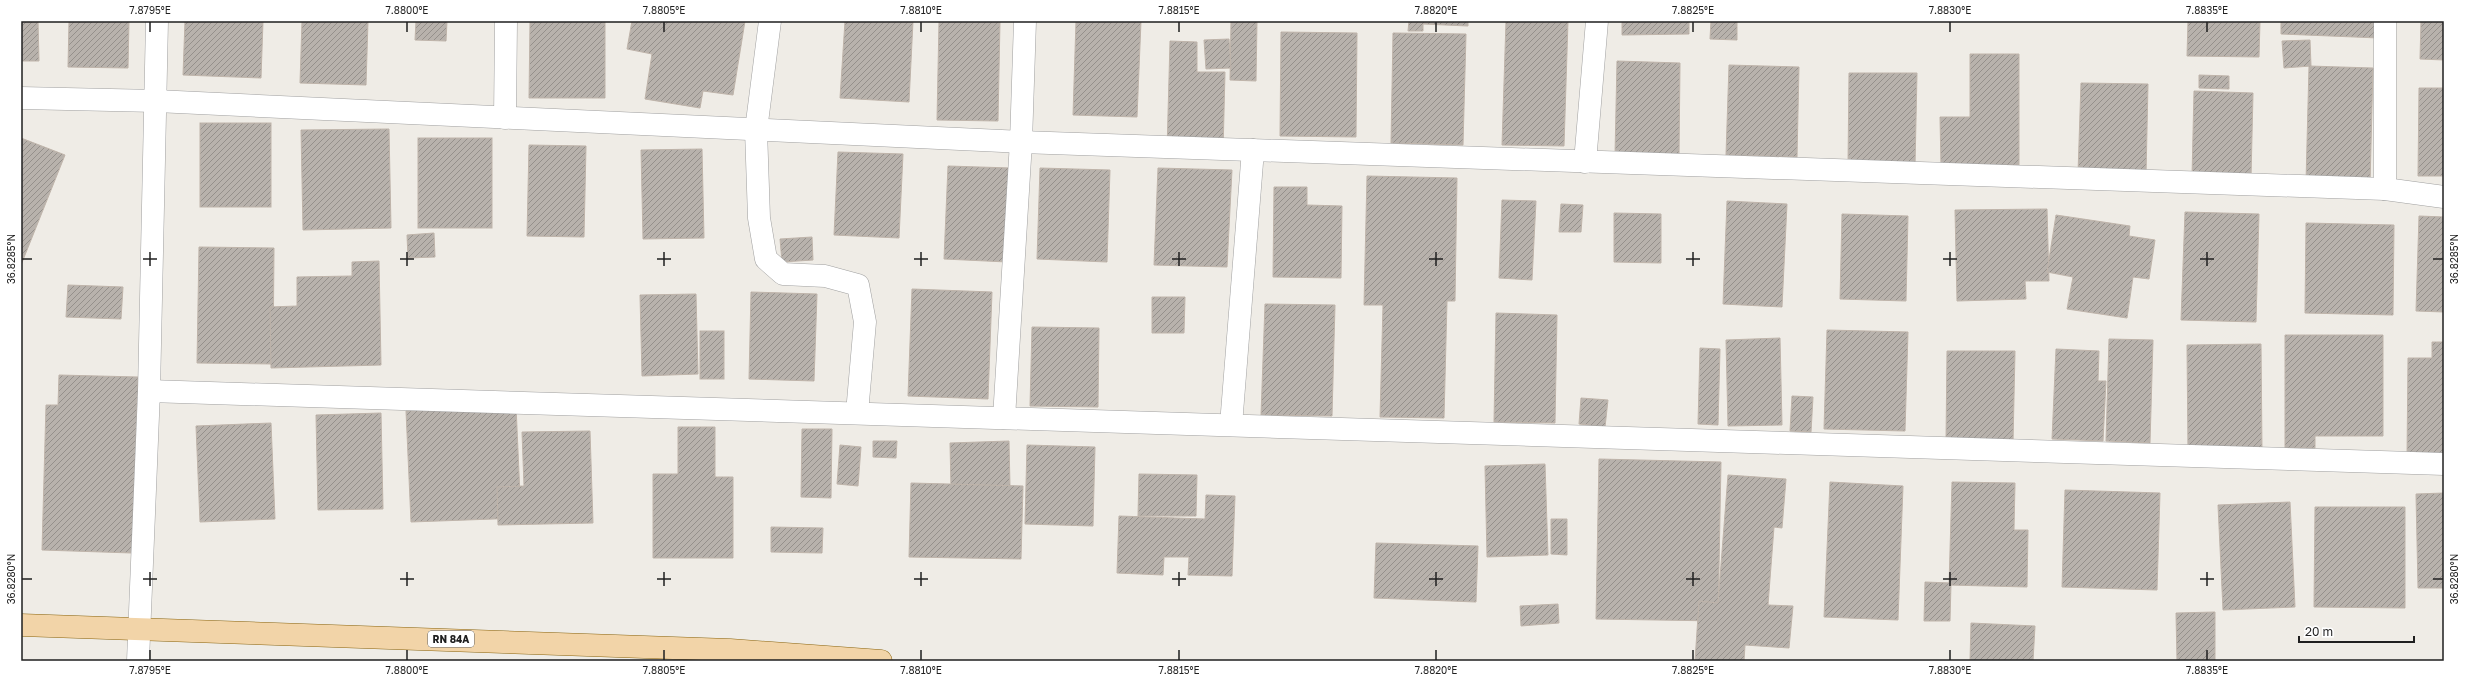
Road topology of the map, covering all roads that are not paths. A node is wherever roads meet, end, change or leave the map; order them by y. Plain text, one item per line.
1 (157, 21) edge
2 (506, 21) edge
3 (770, 21) edge
4 (1025, 21) edge
5 (1597, 21) edge
6 (2385, 21) edge
7 (21, 98) edge
8 (156, 101) junction
9 (505, 118) junction
10 (756, 130) junction
11 (1021, 142) junction
12 (1253, 150) junction
13 (1586, 162) junction
14 (2385, 189) junction
15 (2444, 197) edge
16 (149, 391) junction
17 (857, 413) junction
18 (1004, 418) junction
19 (1231, 425) junction
20 (2444, 464) edge
21 (21, 625) edge
22 (140, 628) junction
23 (138, 661) edge
24 (880, 661) edge

1 - 8 street
2 - 9 street
3 - 10 street
4 - 11 street
5 - 13 street
6 - 14 street
7 - 8 street
8 - 9 street
8 - 16 street
9 - 10 street
10 - 11 street
10 - 17 street
11 - 12 street
11 - 18 street
12 - 13 street
12 - 19 street
13 - 14 street
14 - 15 street
16 - 17 street
16 - 22 street
17 - 18 street
18 - 19 street
19 - 20 street
21 - 22 main road, RN 84A
22 - 23 street
22 - 24 main road, RN 84A

